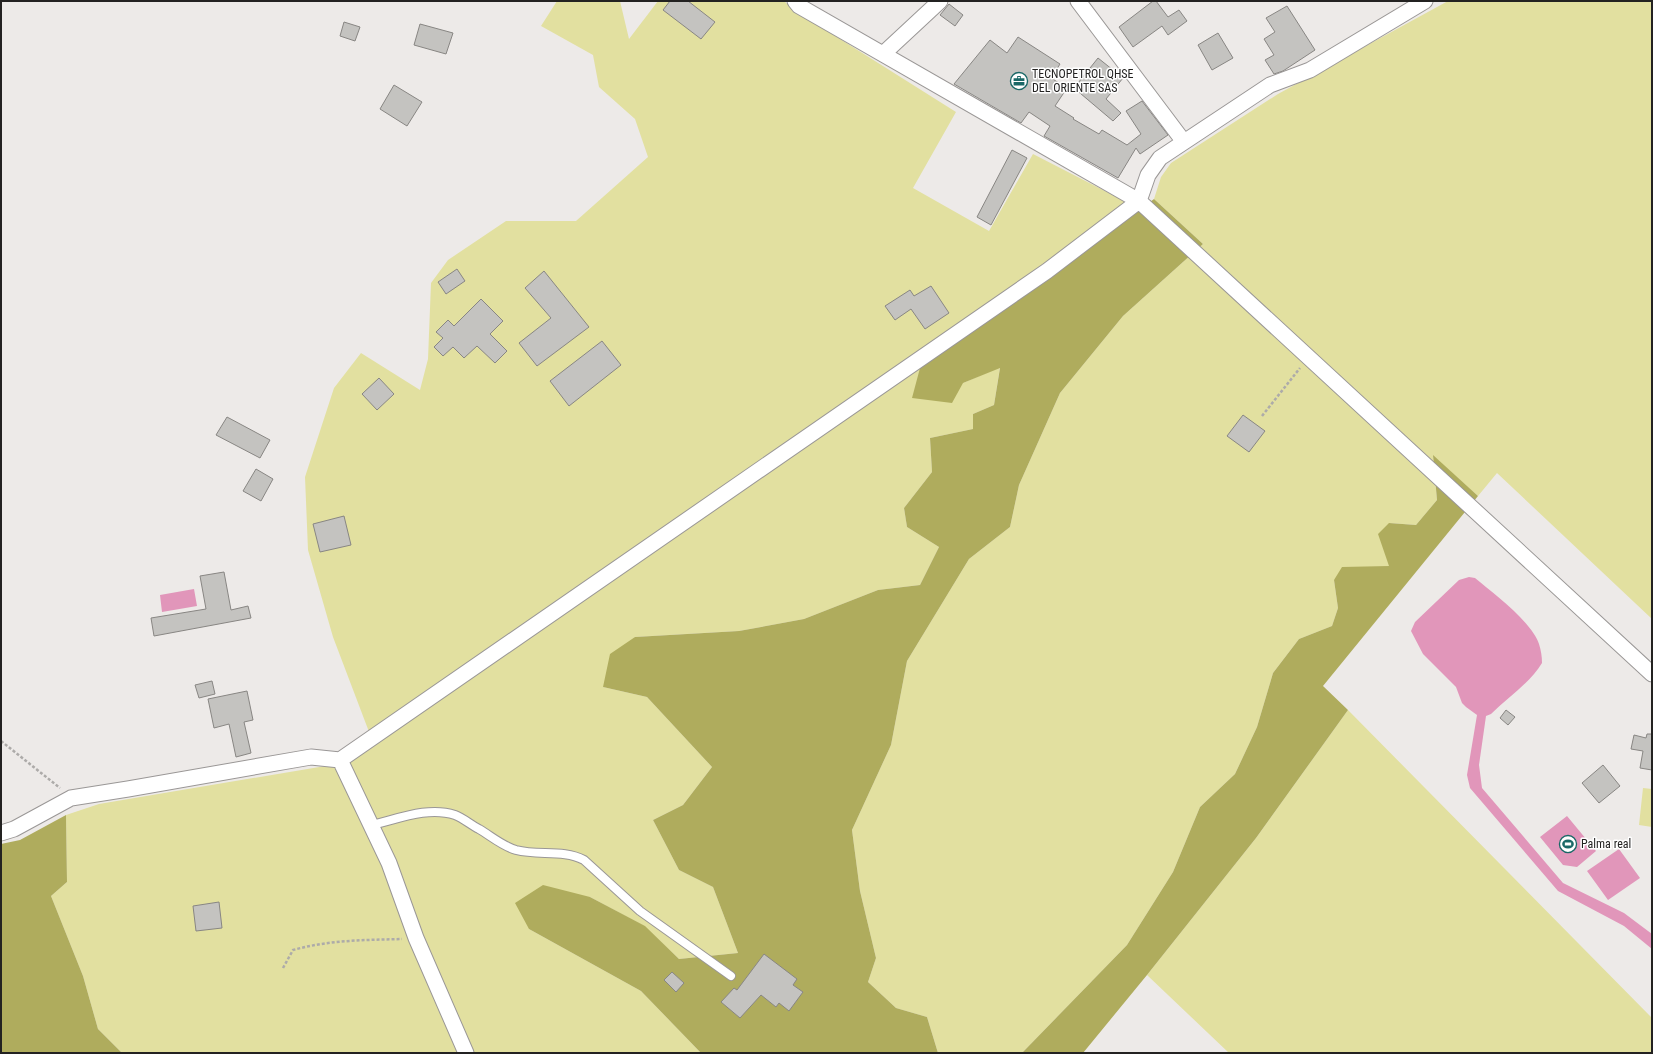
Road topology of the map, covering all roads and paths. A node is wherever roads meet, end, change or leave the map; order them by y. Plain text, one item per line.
1 (795, 1) edge
2 (940, 1) edge
3 (1078, 1) edge
4 (1425, 1) edge
5 (883, 54) junction
6 (1184, 142) junction
7 (1139, 201) junction
8 (1308, 358) junction
9 (1262, 416) dead end
10 (1652, 674) edge
11 (1, 741) edge
12 (340, 760) junction
13 (71, 798) junction
14 (372, 825) junction
15 (1, 833) edge
16 (416, 938) junction
17 (283, 968) dead end
18 (731, 976) dead end
19 (466, 1053) edge

1 - 5 street
2 - 5 street
3 - 6 street
4 - 6 street
5 - 7 street
6 - 7 street
7 - 8 street
7 - 12 street
8 - 9 path
8 - 10 street
11 - 13 path
12 - 13 street
12 - 14 street
13 - 15 street
14 - 16 street
14 - 18 lane
16 - 17 path
16 - 19 street

